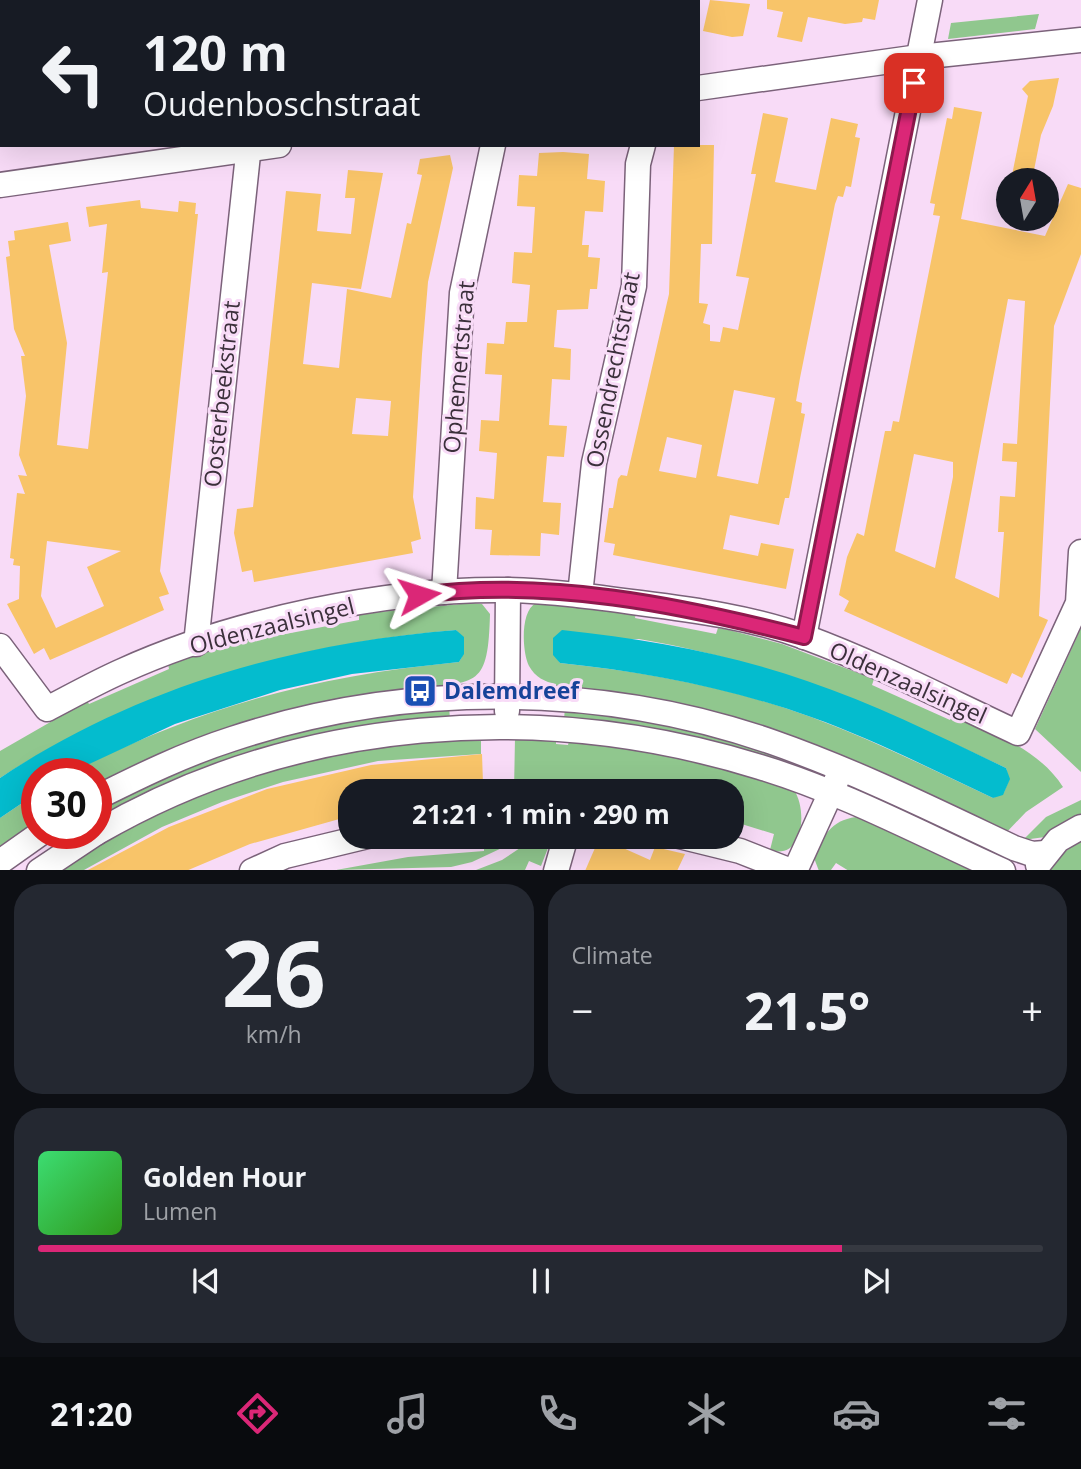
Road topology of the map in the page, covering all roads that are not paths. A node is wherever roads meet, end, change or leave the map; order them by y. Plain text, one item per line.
1 (930, 0) edge
2 (1081, 40) edge
3 (919, 57) junction
4 (700, 88) edge
5 (493, 147) edge
6 (642, 147) edge
7 (248, 148) edge
8 (0, 185) edge
9 (1081, 552) edge
10 (508, 590) junction
11 (444, 592) junction
12 (580, 595) junction
13 (804, 637) junction
14 (196, 644) junction
15 (0, 646) edge
16 (506, 696) junction
17 (507, 725) junction
18 (842, 768) junction
19 (112, 790) edge
20 (830, 794) junction
21 (112, 825) edge
22 (1081, 827) edge
23 (338, 843) edge
24 (21, 847) edge
25 (71, 849) edge
26 (562, 849) edge
27 (729, 849) edge
28 (0, 862) edge
29 (1040, 862) edge
30 (39, 870) edge
31 (251, 870) edge
32 (555, 870) edge
33 (793, 870) edge
34 (1003, 870) edge

1 - 3 street
2 - 3 street
3 - 4 street
3 - 13 street
5 - 11 street, Ophemertstraat
6 - 12 street, Ossendrechtstraat
7 - 8 street
7 - 14 street, Oosterbeekstraat
9 - 13 street, Oldenzaalsingel
10 - 11 street, Oldenzaalsingel
10 - 12 street, Oldenzaalsingel
10 - 16 street
11 - 14 street, Oldenzaalsingel
12 - 13 street, Oldenzaalsingel
14 - 15 street, Oldenzaalsingel
16 - 17 street
16 - 18 street
16 - 19 street
17 - 20 street
17 - 21 street
18 - 20 street
18 - 29 street
20 - 33 street
20 - 34 street
22 - 29 street
23 - 31 street
24 - 28 street
25 - 30 street
26 - 32 street
27 - 33 street

